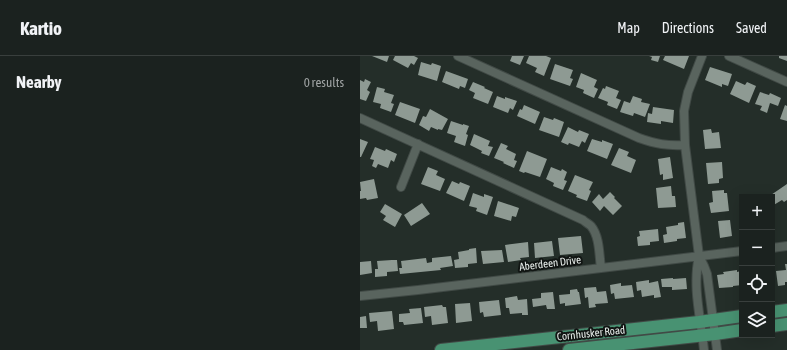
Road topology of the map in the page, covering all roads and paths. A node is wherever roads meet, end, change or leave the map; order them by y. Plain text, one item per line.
1 (458, 56) edge
2 (702, 56) edge
3 (729, 56) edge
4 (787, 82) edge
5 (360, 118) edge
6 (418, 144) junction
7 (685, 145) junction
8 (401, 187) dead end
9 (787, 246) edge
10 (775, 248) edge
11 (739, 251) edge
12 (699, 256) junction
13 (601, 268) junction
14 (360, 296) edge
15 (787, 310) edge
16 (775, 312) edge
17 (739, 316) edge
18 (712, 320) junction
19 (699, 322) junction
20 (787, 324) edge
21 (775, 326) edge
22 (739, 330) edge
23 (709, 335) junction
24 (441, 350) edge
25 (569, 350) edge
26 (704, 350) edge
27 (717, 350) edge

1 - 7 street
2 - 7 street
3 - 4 street
5 - 6 street
6 - 8 street
6 - 13 street
7 - 12 street
9 - 10 street
11 - 12 street, Aberdeen Drive
12 - 13 street, Aberdeen Drive
12 - 18 street
12 - 19 street
13 - 14 street, Aberdeen Drive
15 - 16 main road
17 - 18 main road, Cornhusker Road
18 - 19 main road, Cornhusker Road
18 - 23 street
19 - 23 street
19 - 24 main road, Cornhusker Road
20 - 21 main road
22 - 23 main road, Cornhusker Road
23 - 25 main road, Cornhusker Road
23 - 26 street
23 - 27 street

